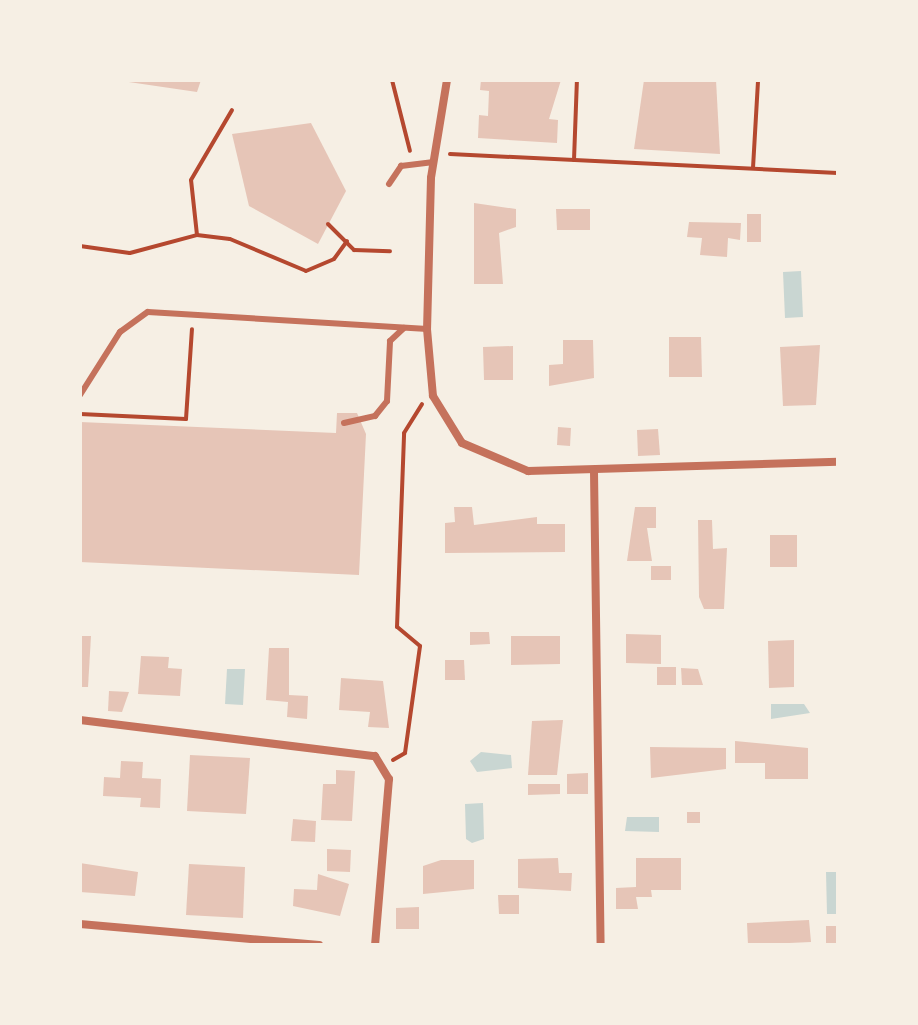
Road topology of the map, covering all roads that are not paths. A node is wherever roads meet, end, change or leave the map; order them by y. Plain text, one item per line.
1 (447, 80) edge
2 (435, 157) junction
3 (389, 184) dead end
4 (404, 328) junction
5 (427, 329) junction
6 (80, 395) edge
7 (344, 423) dead end
8 (838, 462) edge
9 (594, 472) junction
10 (80, 720) edge
11 (80, 924) edge
12 (319, 945) edge
13 (375, 945) edge
14 (601, 945) edge

1 - 2 street
2 - 3 lane
2 - 5 street
4 - 5 lane
4 - 6 lane
4 - 7 lane
5 - 9 street
8 - 9 street
9 - 14 street
10 - 13 street
11 - 12 street

